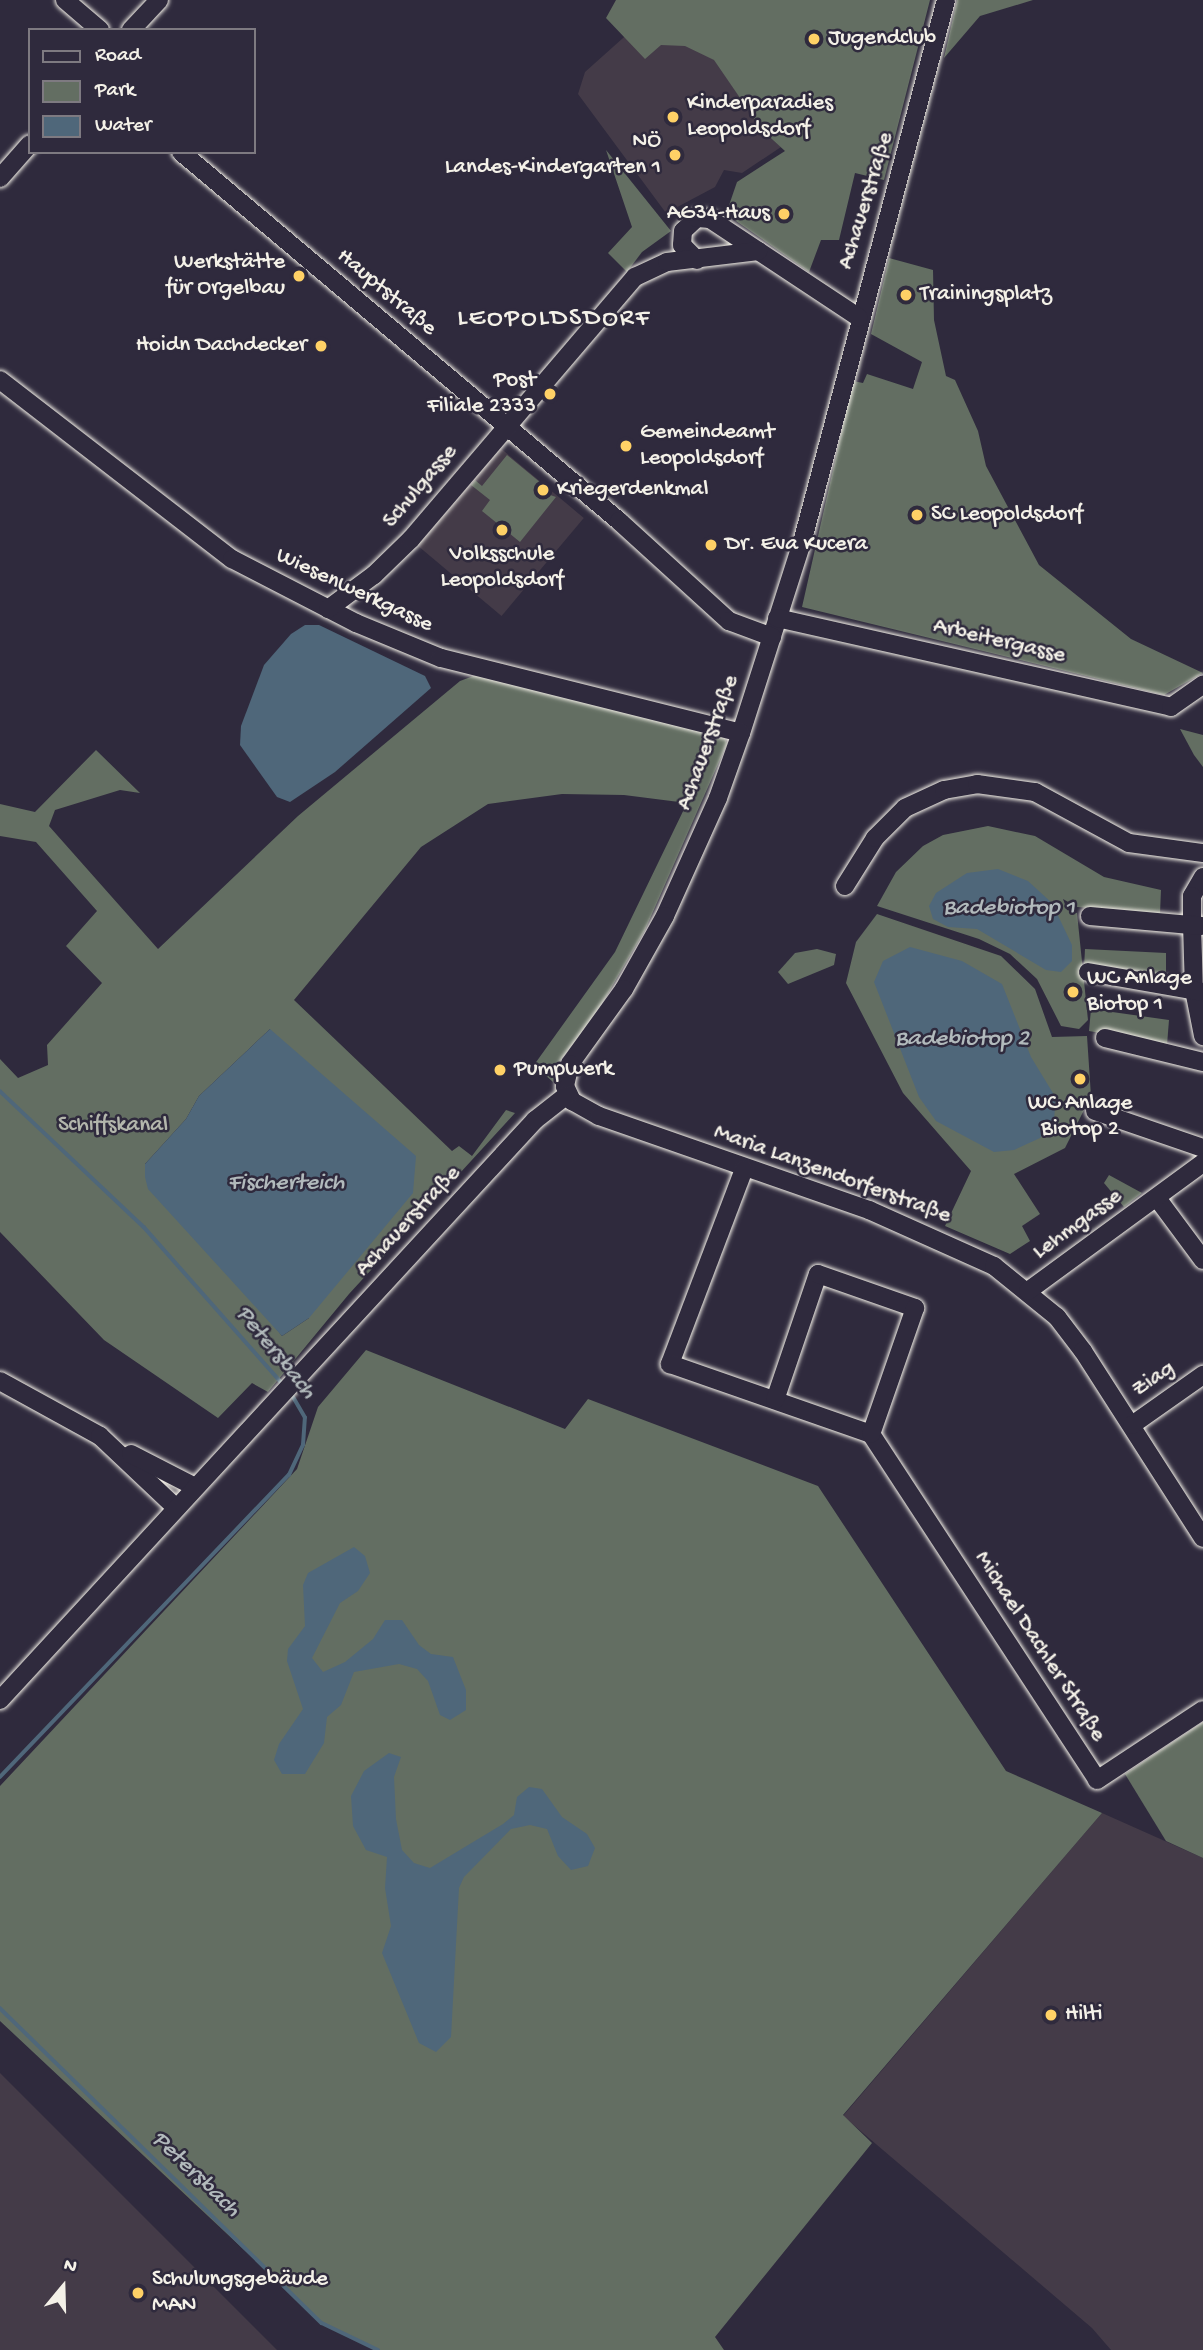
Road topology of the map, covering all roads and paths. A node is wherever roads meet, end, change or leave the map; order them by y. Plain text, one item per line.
1 (65, 0) edge
2 (159, 0) edge
3 (946, 0) edge
4 (98, 28) edge
5 (133, 28) edge
6 (28, 146) edge
7 (183, 154) edge
8 (0, 178) edge
9 (722, 226) junction
10 (758, 251) junction
11 (717, 255) junction
12 (697, 260) junction
13 (858, 317) junction
14 (0, 380) edge
15 (504, 425) junction
16 (328, 609) junction
17 (774, 627) junction
18 (1203, 685) edge
19 (741, 733) junction
20 (1203, 853) edge
21 (1203, 877) edge
22 (845, 886) dead end
23 (1090, 916) dead end
24 (1198, 925) edge
25 (1088, 972) dead end
26 (1198, 991) edge
27 (1203, 1036) edge
28 (1105, 1038) dead end
29 (1203, 1062) edge
30 (568, 1095) junction
31 (1096, 1111) dead end
32 (1203, 1148) edge
33 (1203, 1163) edge
34 (744, 1169) junction
35 (1157, 1198) junction
36 (1203, 1260) edge
37 (1028, 1292) junction
38 (1203, 1375) edge
39 (0, 1381) edge
40 (775, 1400) junction
41 (1132, 1424) junction
42 (871, 1434) junction
43 (116, 1448) junction
44 (193, 1486) junction
45 (174, 1506) junction
46 (1203, 1538) edge
47 (0, 1700) edge
48 (1203, 1710) edge

1 - 4 street
2 - 5 street
3 - 13 street, Achauerstraße
6 - 8 street
7 - 15 street, Hauptstraße
9 - 10 street
9 - 11 street
9 - 12 street
10 - 11 street, Schulgasse
10 - 13 street
11 - 12 street, Schulgasse
12 - 15 street, Schulgasse
13 - 17 street, Achauerstraße
14 - 16 street, Wiesenwerkgasse
15 - 16 street, Schulgasse
15 - 17 street, Hauptstraße
16 - 19 street, Wiesenwerkgasse
17 - 18 street, Arbeitergasse
17 - 19 street, Achauerstraße
19 - 30 street, Achauerstraße
20 - 22 street
21 - 24 street
23 - 24 street
24 - 26 street
25 - 26 street
26 - 27 street
28 - 29 street
30 - 34 street, Maria Lanzendorferstraße
30 - 44 street, Achauerstraße
31 - 32 street
33 - 35 street, Lehmgasse
34 - 37 street, Maria Lanzendorferstraße
34 - 40 street
35 - 36 street, Lehmgasse
35 - 37 street, Lehmgasse
37 - 41 street, Maria Lanzendorferstraße
38 - 41 street, Ziag
39 - 43 street
40 - 42 street
40 - 42 street
41 - 46 street, Maria Lanzendorferstraße
42 - 48 street, Michael Dachler Straße
43 - 44 street
43 - 45 street
44 - 45 street
45 - 47 street

